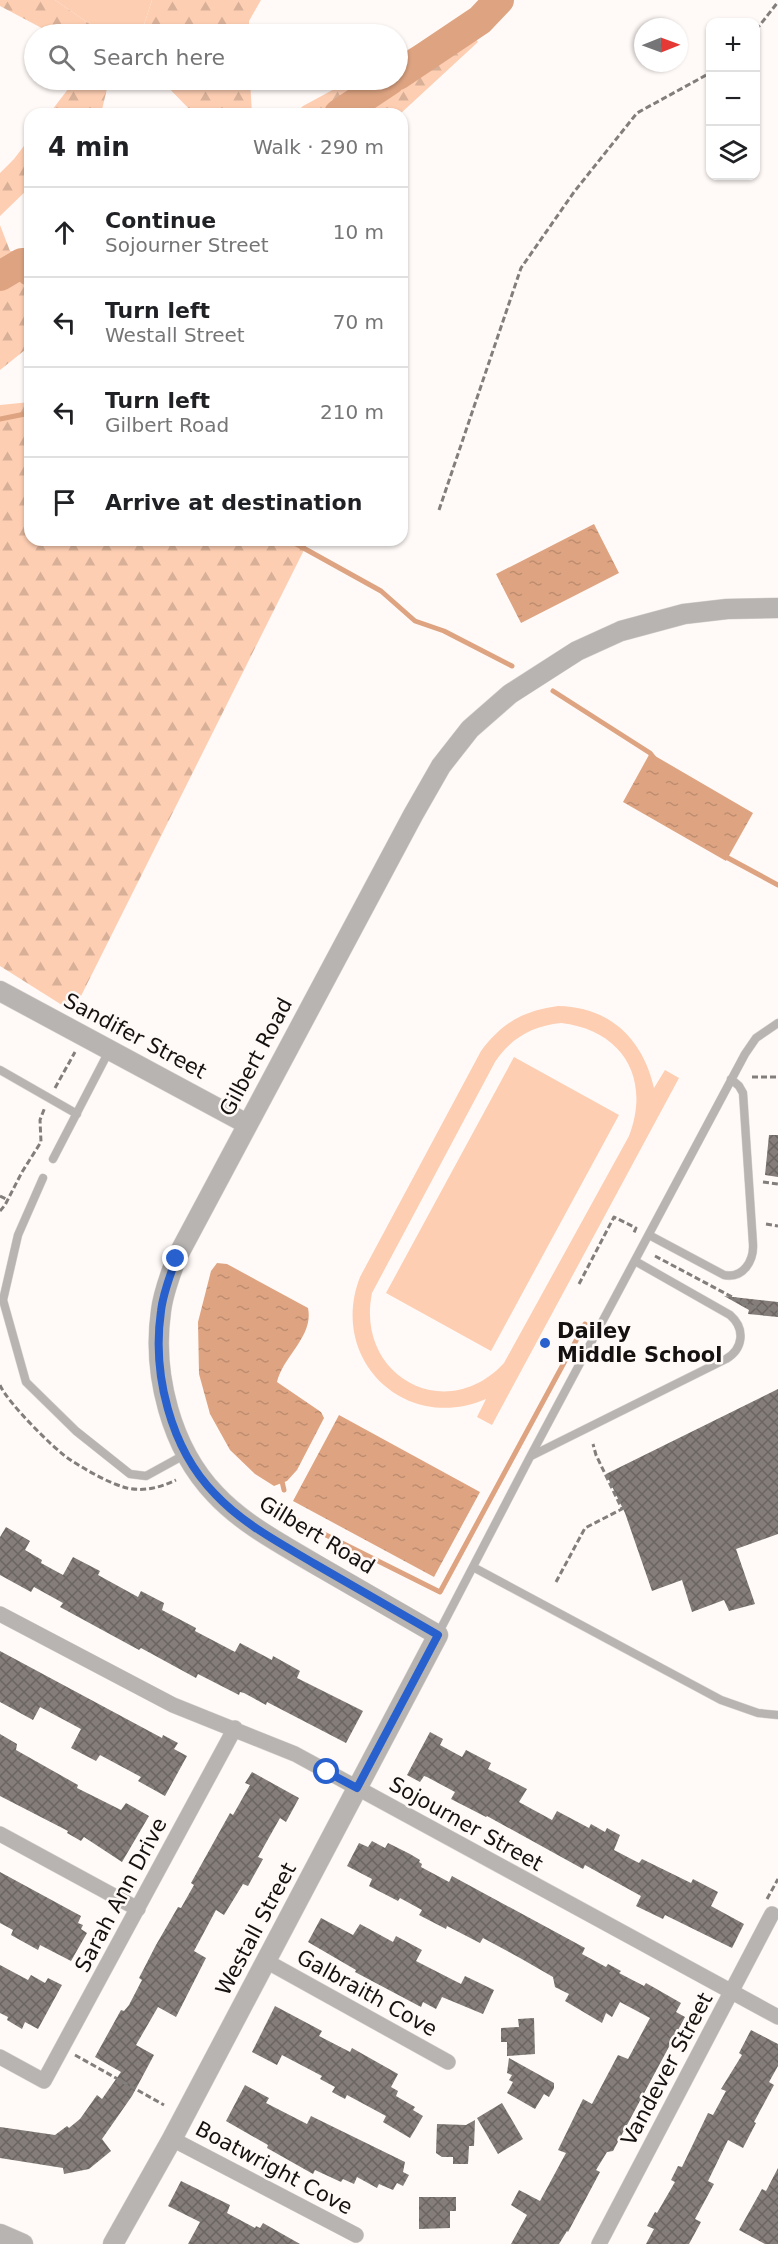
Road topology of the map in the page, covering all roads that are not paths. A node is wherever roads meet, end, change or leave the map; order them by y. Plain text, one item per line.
1 (778, 608) edge
2 (0, 991) edge
3 (778, 1023) edge
4 (110, 1050) junction
5 (0, 1070) edge
6 (732, 1079) junction
7 (77, 1114) junction
8 (247, 1124) junction
9 (53, 1159) dead end
10 (43, 1178) dead end
11 (649, 1235) junction
12 (635, 1261) junction
13 (186, 1454) junction
14 (530, 1457) junction
15 (473, 1567) junction
16 (0, 1614) edge
17 (438, 1635) junction
18 (778, 1715) edge
19 (235, 1728) junction
20 (357, 1788) junction
21 (0, 1834) edge
22 (138, 1909) junction
23 (772, 1914) dead end
24 (266, 1961) junction
25 (731, 1992) junction
26 (778, 2017) edge
27 (0, 2057) edge
28 (448, 2062) dead end
29 (172, 2139) junction
30 (0, 2234) edge
31 (356, 2235) dead end
32 (22, 2244) edge
33 (113, 2244) edge
34 (598, 2244) edge

1 - 8 street, Gilbert Road
2 - 4 street, Sandifer Street
3 - 6 lane
4 - 7 lane
4 - 8 street, Sandifer Street
5 - 7 lane
6 - 11 lane
6 - 11 lane
7 - 9 lane
8 - 13 street, Gilbert Road
10 - 13 lane
11 - 12 lane
12 - 14 lane
12 - 14 lane
13 - 17 street, Gilbert Road
14 - 15 lane
15 - 17 lane
15 - 18 lane
16 - 19 street, Sojourner Street
17 - 20 street, Westall Street
19 - 20 street, Sojourner Street
19 - 22 street, Sarah Ann Drive
20 - 24 street, Westall Street
20 - 25 street, Sojourner Street
21 - 22 street
22 - 27 street, Sarah Ann Drive
23 - 25 street, Vandever Street
24 - 28 street, Galbraith Cove
24 - 29 street, Westall Street
25 - 26 street, Sojourner Street
25 - 34 street, Vandever Street
29 - 31 street, Boatwright Cove
29 - 33 street, Westall Street
30 - 32 street

